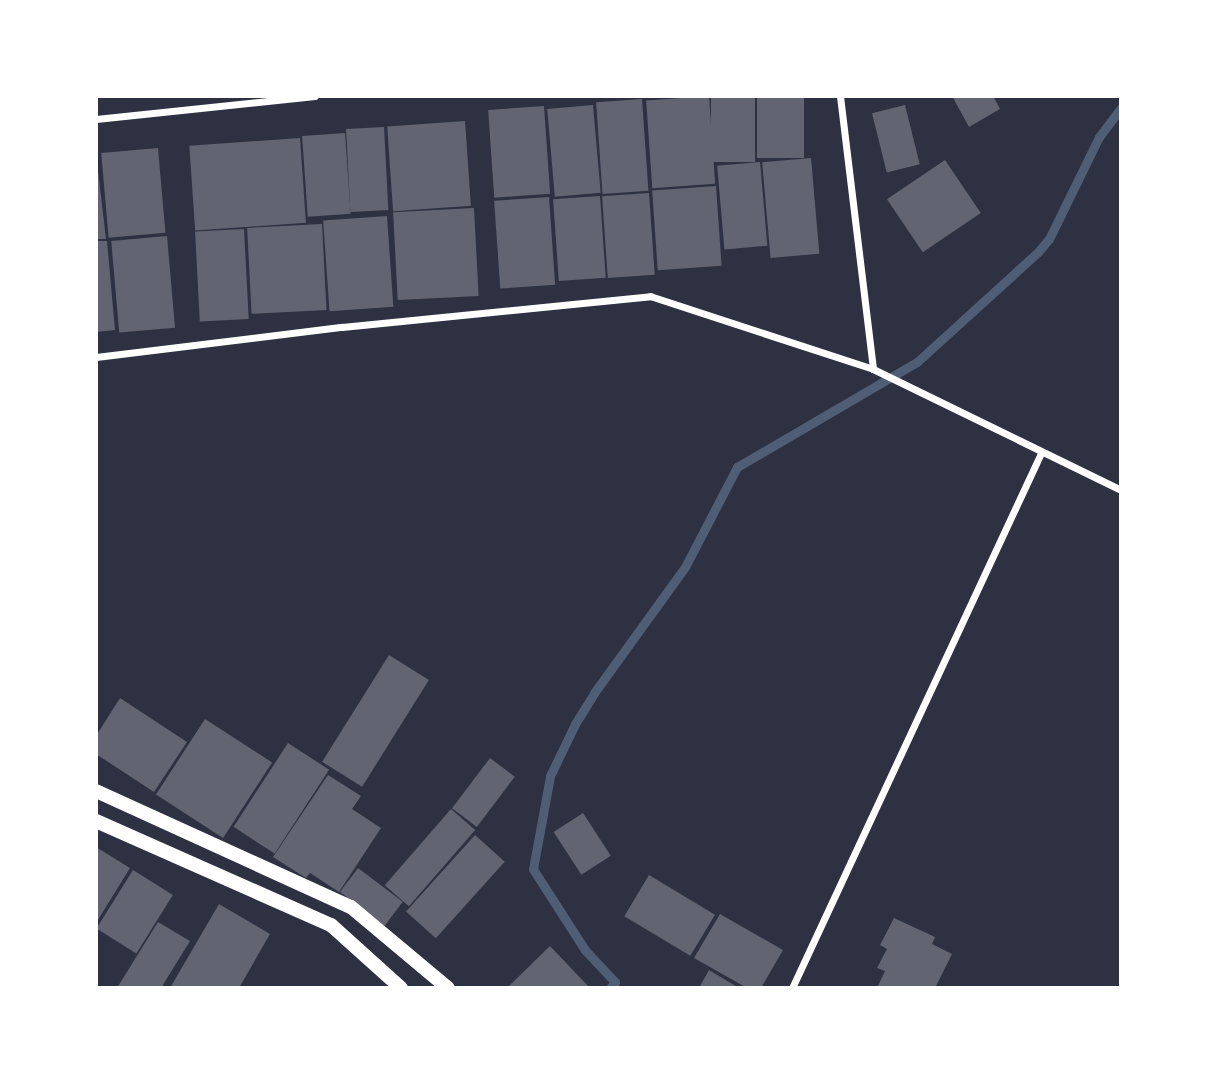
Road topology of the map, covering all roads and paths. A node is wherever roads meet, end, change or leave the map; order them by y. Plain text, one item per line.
1 (315, 96) edge
2 (840, 96) edge
3 (96, 119) edge
4 (96, 357) edge
5 (873, 369) junction
6 (1041, 453) junction
7 (1121, 490) edge
8 (96, 790) edge
9 (96, 821) edge
10 (401, 988) edge
11 (448, 988) edge
12 (792, 988) edge

1 - 3 street
2 - 5 street
4 - 5 street
5 - 6 street
6 - 7 street
6 - 12 street
8 - 11 main road
9 - 10 main road

